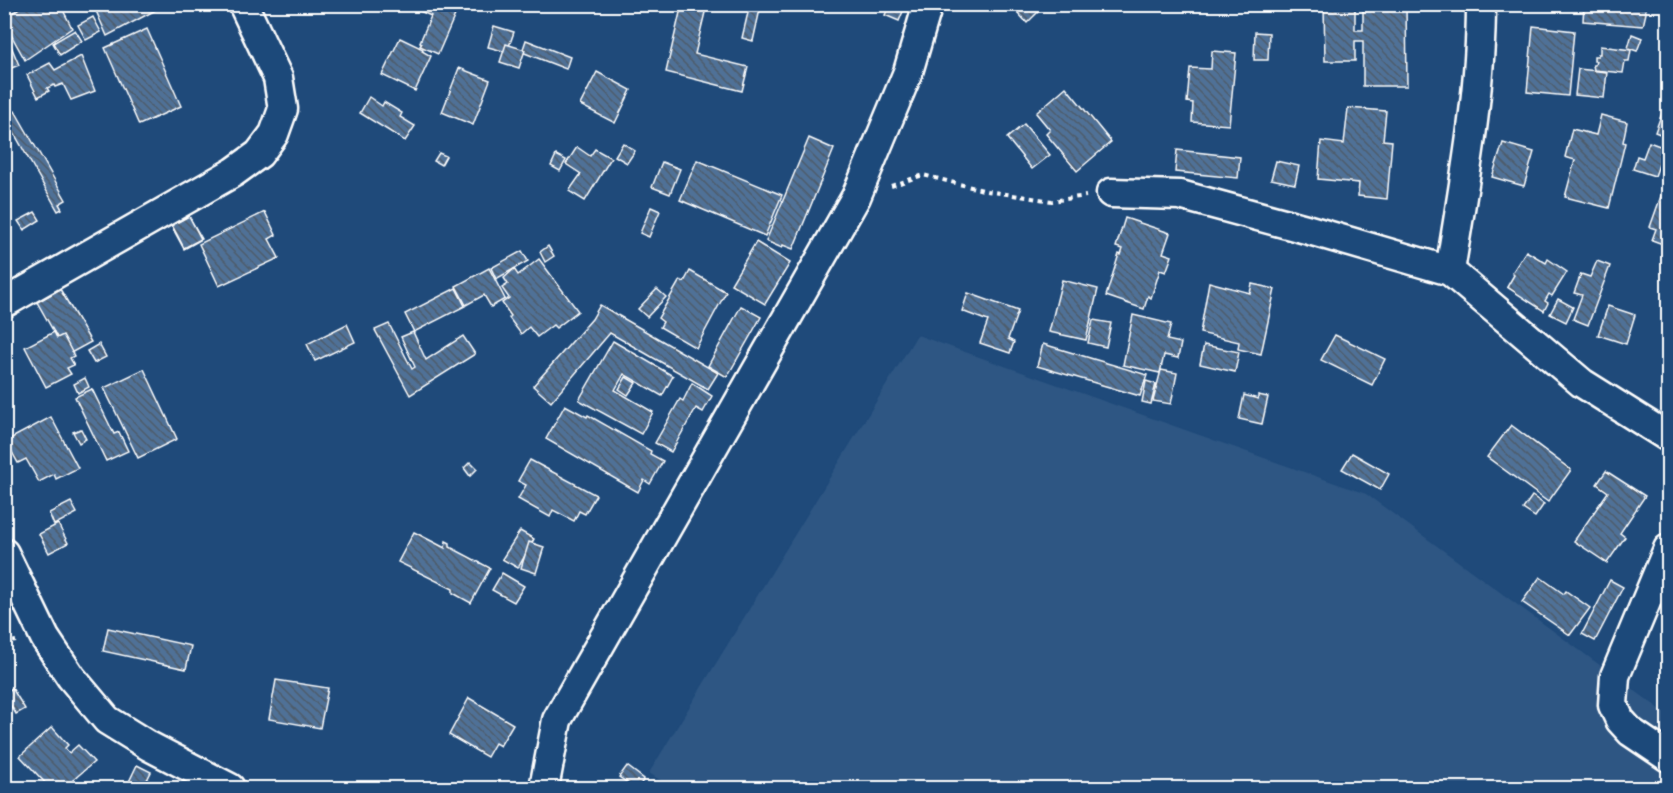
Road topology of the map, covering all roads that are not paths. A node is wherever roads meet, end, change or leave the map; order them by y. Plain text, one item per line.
1 (243, 4) edge
2 (928, 4) edge
3 (1481, 4) edge
4 (1111, 193) road end
5 (1450, 271) junction
6 (4, 303) edge
7 (1668, 437) edge
8 (1668, 549) edge
9 (4, 554) edge
10 (1668, 757) edge
11 (230, 789) edge
12 (544, 789) edge

1 - 6 street
2 - 12 street
3 - 5 street
4 - 5 street
5 - 7 street
8 - 10 street
9 - 11 street

